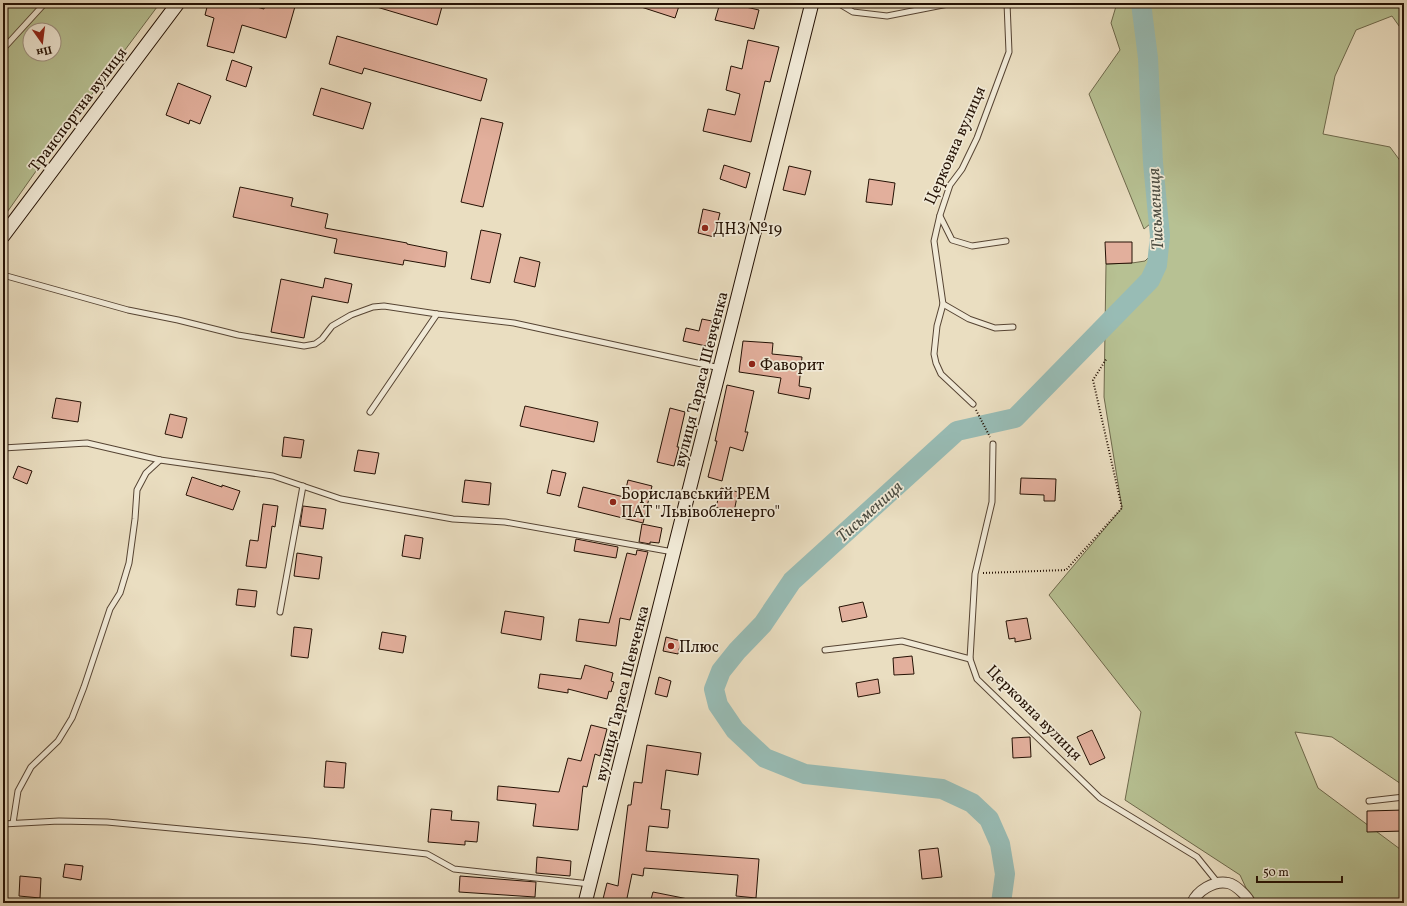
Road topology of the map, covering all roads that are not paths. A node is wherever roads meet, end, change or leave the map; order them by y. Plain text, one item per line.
1 (45, 3) edge
2 (178, 3) edge
3 (812, 3) edge
4 (838, 3) edge
5 (953, 3) edge
6 (1006, 3) edge
7 (3, 49) edge
8 (940, 215) junction
9 (3, 236) edge
10 (1006, 241) dead end
11 (3, 275) edge
12 (943, 304) junction
13 (437, 314) junction
14 (1013, 328) dead end
15 (721, 368) junction
16 (973, 404) road end
17 (370, 412) dead end
18 (994, 444) road end
19 (3, 448) edge
20 (160, 460) junction
21 (303, 486) junction
22 (674, 552) junction
23 (280, 612) dead end
24 (825, 650) dead end
25 (970, 659) junction
26 (1404, 797) edge
27 (1370, 801) dead end
28 (13, 823) junction
29 (3, 824) edge
30 (1218, 883) junction
31 (591, 884) junction
32 (585, 903) edge
33 (1192, 903) edge
34 (1250, 903) edge

1 - 7 lane
2 - 9 main road, Транспортна вулиця
3 - 15 main road, вулиця Тараса Шевченка
4 - 5 lane
6 - 8 lane, Церковна вулиця
8 - 10 lane
8 - 12 lane, Церковна вулиця
11 - 13 lane
12 - 14 lane
12 - 16 lane, Церковна вулиця
13 - 15 lane
13 - 17 lane
15 - 22 main road, вулиця Тараса Шевченка
18 - 25 lane, Церковна вулиця
19 - 20 lane
20 - 21 lane
20 - 28 lane
21 - 22 lane
21 - 23 lane
22 - 31 main road, вулиця Тараса Шевченка
24 - 25 lane
25 - 30 lane, Церковна вулиця
26 - 27 lane
28 - 29 lane
28 - 31 lane
30 - 33 street
30 - 34 street
31 - 32 main road, вулиця Тараса Шевченка

